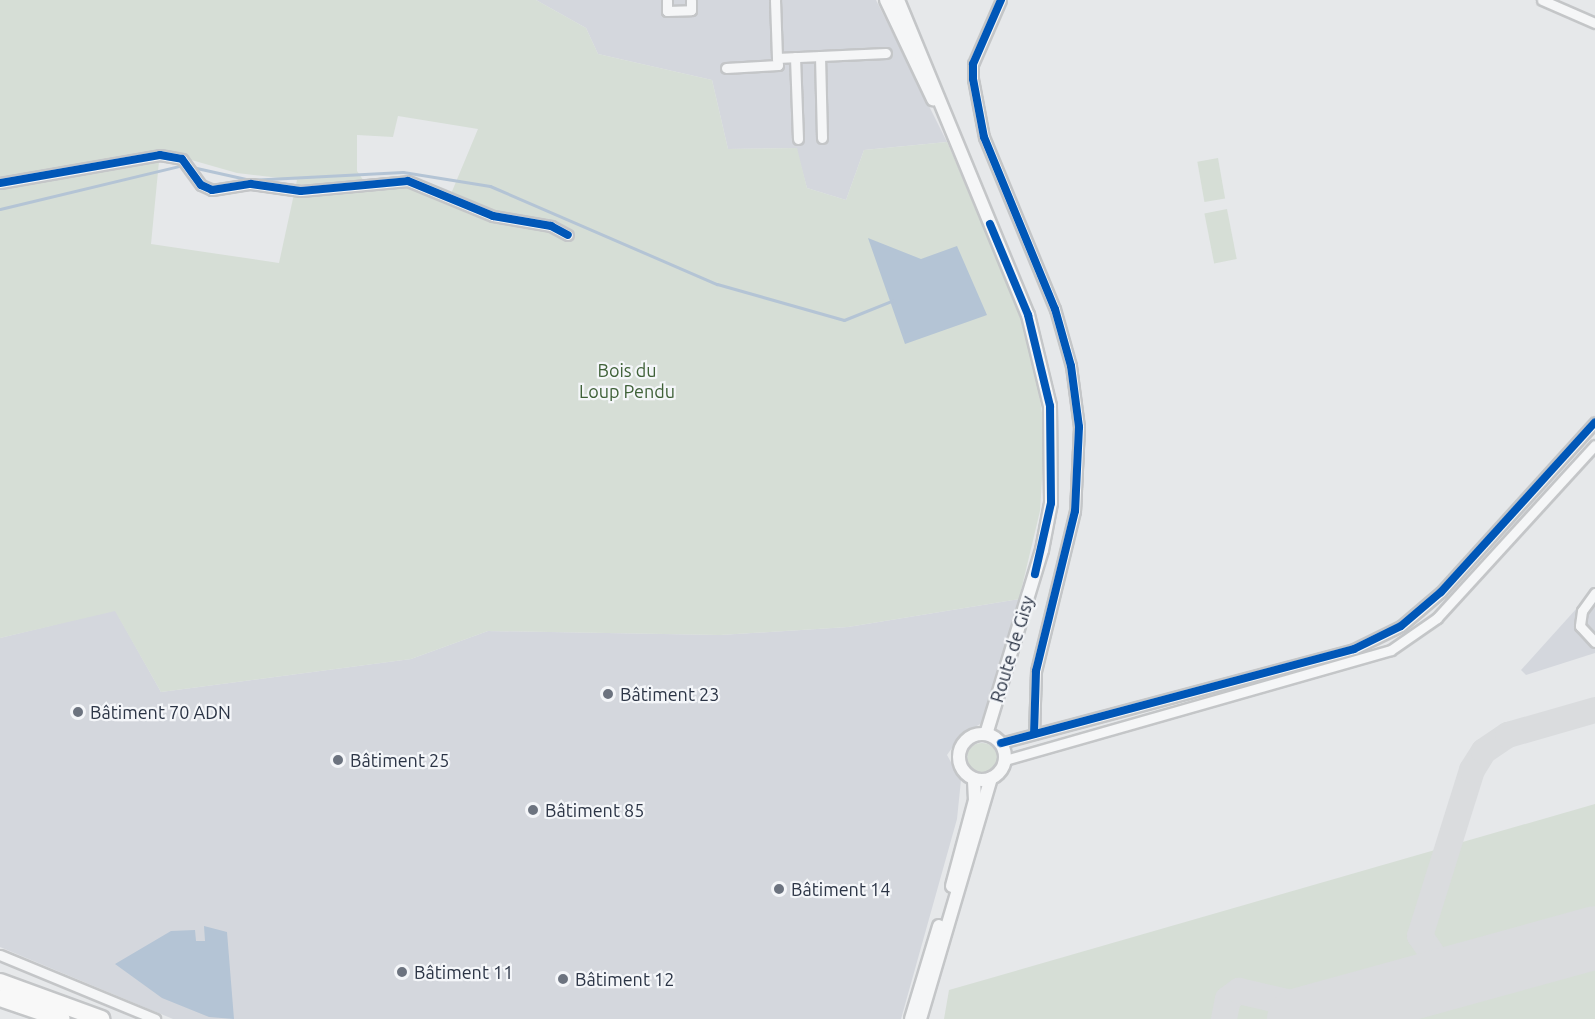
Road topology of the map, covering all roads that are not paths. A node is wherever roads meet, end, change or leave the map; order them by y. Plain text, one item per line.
1 (667, 0) edge
2 (691, 0) edge
3 (775, 0) edge
4 (886, 0) edge
5 (898, 0) edge
6 (1001, 0) edge
7 (1542, 0) edge
8 (1595, 23) edge
9 (886, 53) dead end
10 (820, 56) junction
11 (795, 57) junction
12 (777, 58) junction
13 (726, 68) dead end
14 (944, 117) junction
15 (822, 138) dead end
16 (798, 139) dead end
17 (0, 183) edge
18 (568, 235) dead end
19 (1595, 422) edge
20 (1595, 446) edge
21 (1595, 593) edge
22 (1595, 642) edge
23 (986, 734) junction
24 (1034, 734) junction
25 (1001, 743) junction
26 (1005, 760) junction
27 (991, 778) junction
28 (975, 779) junction
29 (0, 955) edge
30 (0, 982) edge
31 (0, 998) edge
32 (62, 1019) edge
33 (102, 1019) edge
34 (155, 1019) edge
35 (911, 1019) edge
36 (920, 1019) edge

1 - 2 street
3 - 12 street
4 - 14 street, Route de Gisy
5 - 14 street, Route de Gisy
6 - 24 street
7 - 8 street
9 - 10 street
10 - 11 street
10 - 15 street
11 - 12 street
11 - 16 street
12 - 13 street
14 - 23 street, Route de Gisy
17 - 18 street
19 - 24 street
20 - 26 street
21 - 22 street
23 - 25 street
23 - 28 street
24 - 25 street
25 - 26 street
26 - 27 street
27 - 28 street
27 - 36 street
28 - 35 street
29 - 34 street
30 - 33 highway
31 - 32 highway

